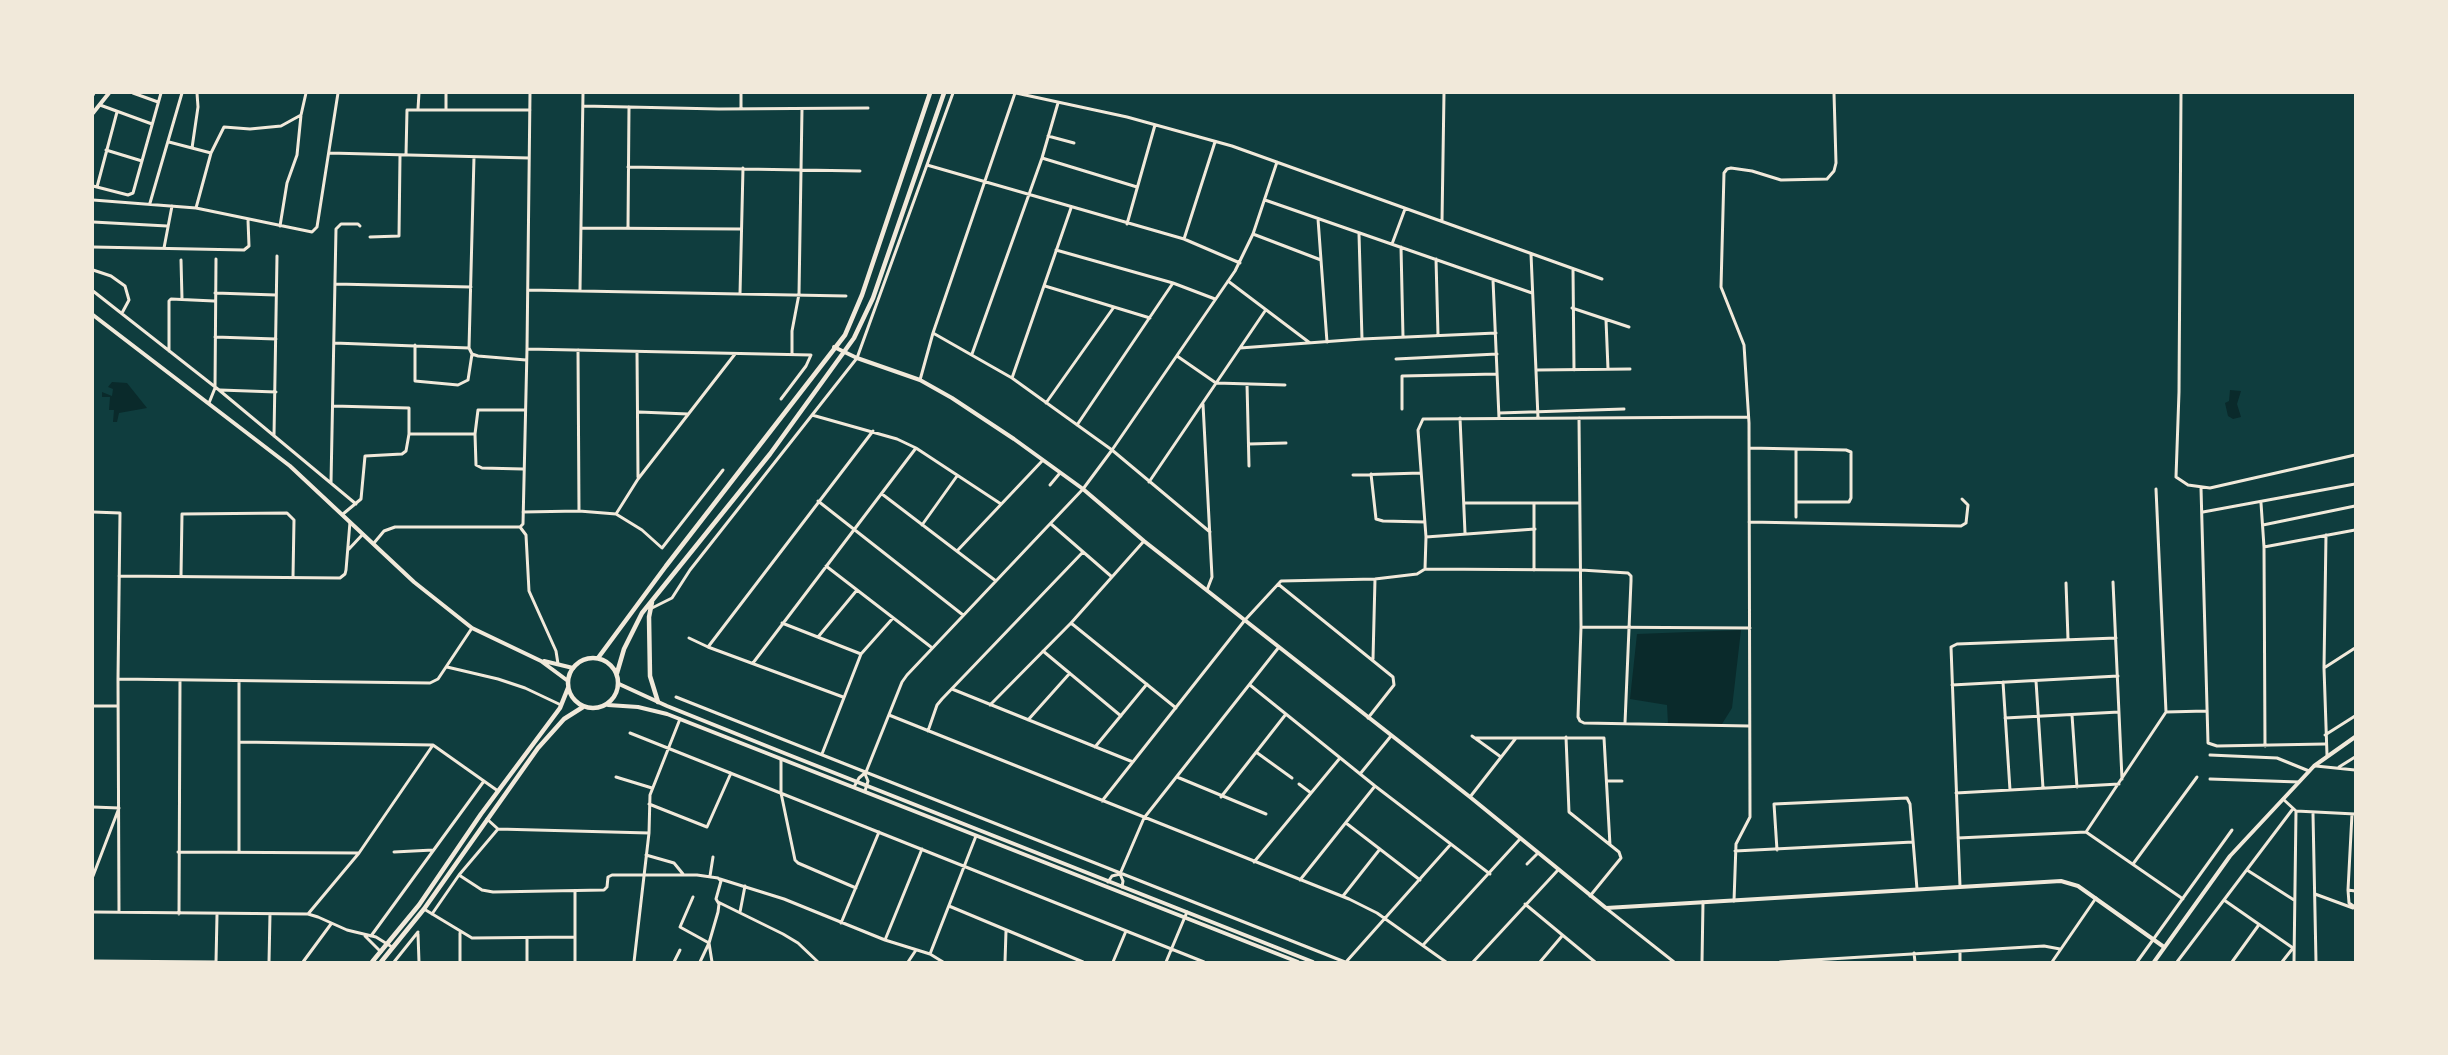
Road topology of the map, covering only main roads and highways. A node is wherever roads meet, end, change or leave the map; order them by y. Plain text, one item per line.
1 (930, 93) edge
2 (944, 93) edge
3 (652, 599) junction
4 (598, 658) junction
5 (617, 673) junction
6 (568, 688) junction
7 (658, 702) road end
8 (584, 707) junction
9 (390, 945) junction
10 (372, 962) edge
11 (381, 962) edge

1 - 4 main road
2 - 3 main road
3 - 5 main road
3 - 7 main road
4 - 5 main road
4 - 6 main road
5 - 8 main road
6 - 8 main road
6 - 9 main road
8 - 9 main road
9 - 10 main road
9 - 11 main road

